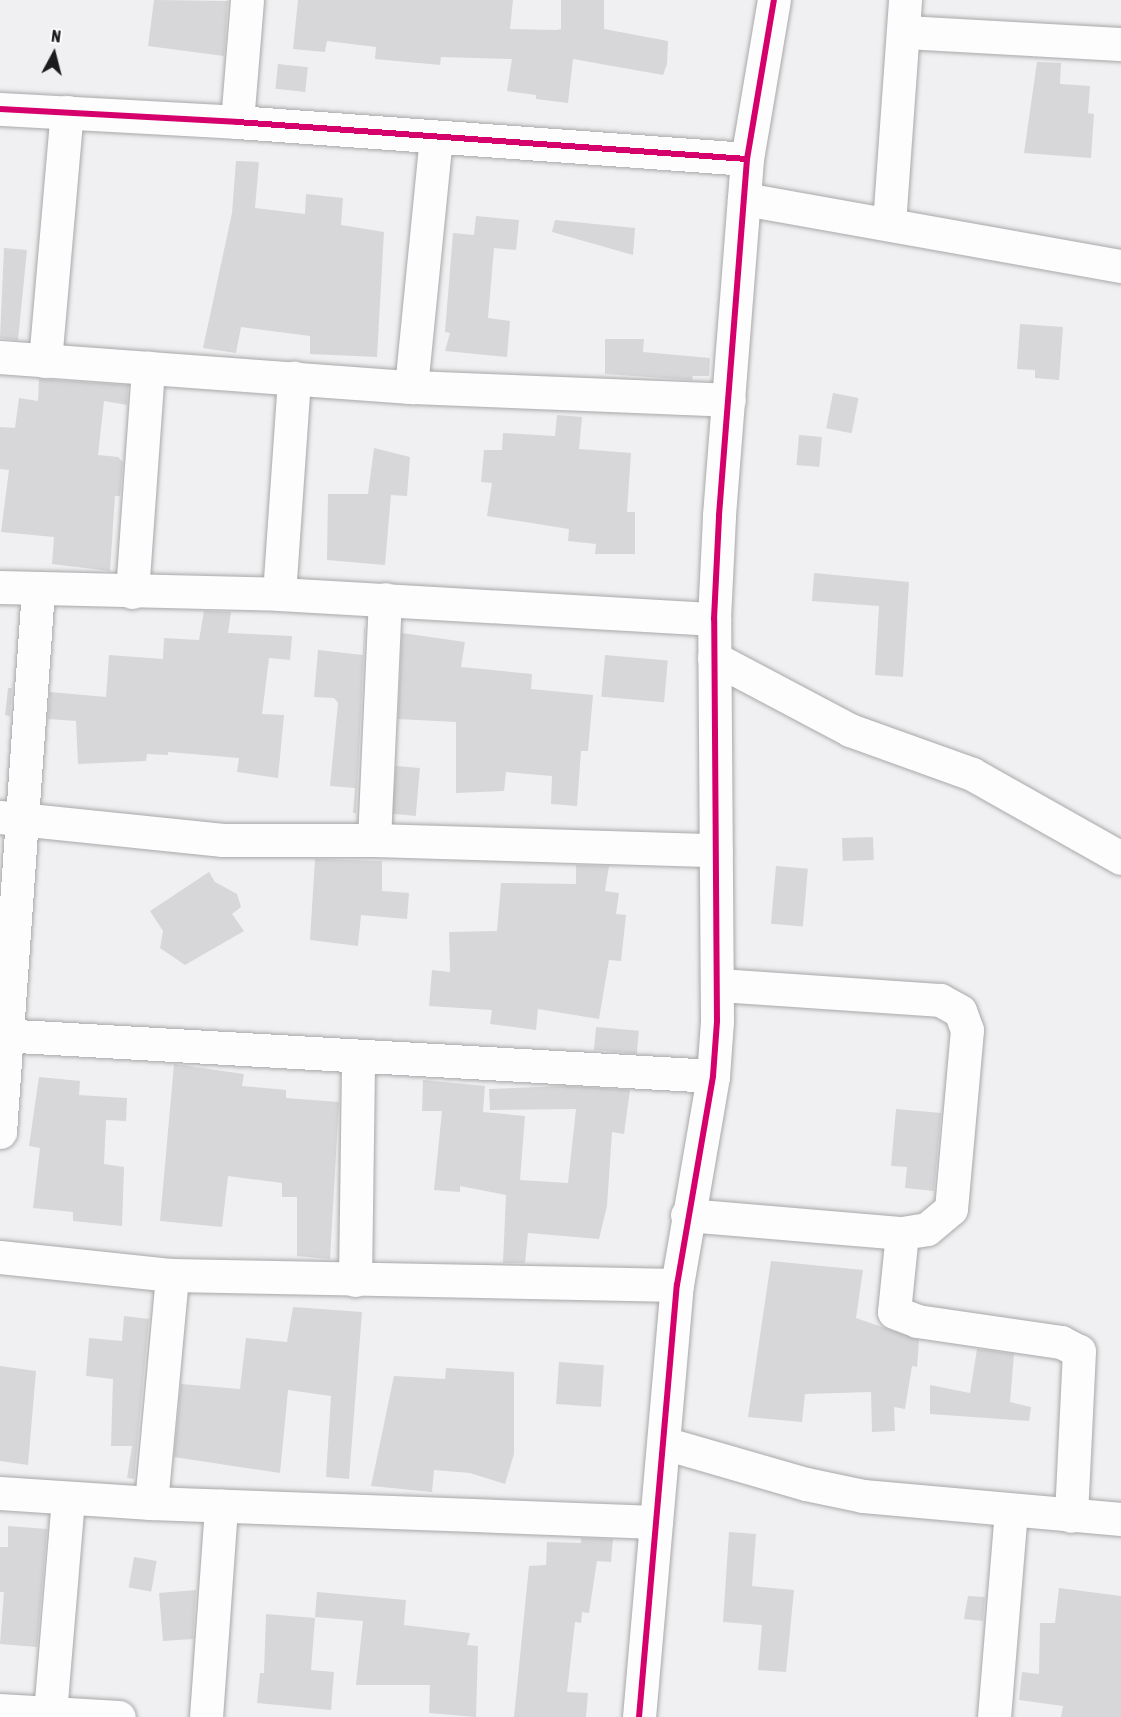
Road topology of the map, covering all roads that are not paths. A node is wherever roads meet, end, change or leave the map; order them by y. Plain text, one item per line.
1 (247, 0) edge
2 (774, 0) edge
3 (904, 0) edge
4 (904, 32) junction
5 (1121, 44) edge
6 (0, 109) edge
7 (67, 112) junction
8 (237, 122) junction
9 (436, 138) junction
10 (747, 159) junction
11 (744, 199) junction
12 (889, 224) junction
13 (1121, 266) edge
14 (0, 357) edge
15 (45, 361) junction
16 (148, 368) junction
17 (294, 378) junction
18 (411, 387) junction
19 (729, 400) junction
20 (0, 587) edge
21 (38, 590) junction
22 (132, 592) junction
23 (279, 594) junction
24 (385, 599) junction
25 (714, 619) junction
26 (714, 658) junction
27 (11, 818) edge
28 (374, 840) junction
29 (716, 850) junction
30 (1121, 858) edge
31 (718, 985) junction
32 (3, 1036) edge
33 (358, 1057) junction
34 (713, 1076) junction
35 (0, 1132) edge
36 (687, 1215) junction
37 (902, 1233) junction
38 (0, 1257) edge
39 (172, 1275) junction
40 (356, 1280) junction
41 (677, 1285) junction
42 (664, 1443) junction
43 (0, 1493) edge
44 (68, 1500) junction
45 (151, 1503) junction
46 (221, 1506) junction
47 (1011, 1511) junction
48 (1071, 1515) junction
49 (1121, 1519) edge
50 (656, 1522) junction
51 (0, 1710) edge
52 (50, 1713) junction
53 (119, 1717) edge
54 (206, 1717) edge
55 (639, 1717) edge
56 (994, 1717) edge

1 - 8 street
2 - 10 street
3 - 4 street
4 - 5 street
4 - 12 street
6 - 7 street
7 - 8 street
7 - 15 street
8 - 9 street
9 - 10 street
9 - 18 street
10 - 11 street
11 - 12 street
11 - 19 street
12 - 13 street
14 - 15 street
15 - 16 street
16 - 17 street
16 - 22 street
17 - 18 street
17 - 23 street
18 - 19 street
19 - 25 street
20 - 21 street
21 - 22 street
21 - 27 street
22 - 23 street
23 - 24 street
24 - 25 street
24 - 28 street
25 - 26 street
26 - 29 street
26 - 30 street
27 - 28 street
27 - 32 street
28 - 29 street
29 - 31 street
31 - 34 street
31 - 37 street
32 - 33 street
32 - 35 street
33 - 34 street
33 - 40 street
34 - 36 street
36 - 37 street
36 - 41 street
37 - 48 street
38 - 39 street
39 - 40 street
39 - 45 street
40 - 41 street
41 - 42 street
42 - 47 street
42 - 50 street
43 - 44 street
44 - 45 street
44 - 52 street
45 - 46 street
46 - 50 street
46 - 54 street
47 - 48 street
47 - 56 street
48 - 49 street
50 - 55 street
51 - 52 street
52 - 53 street

